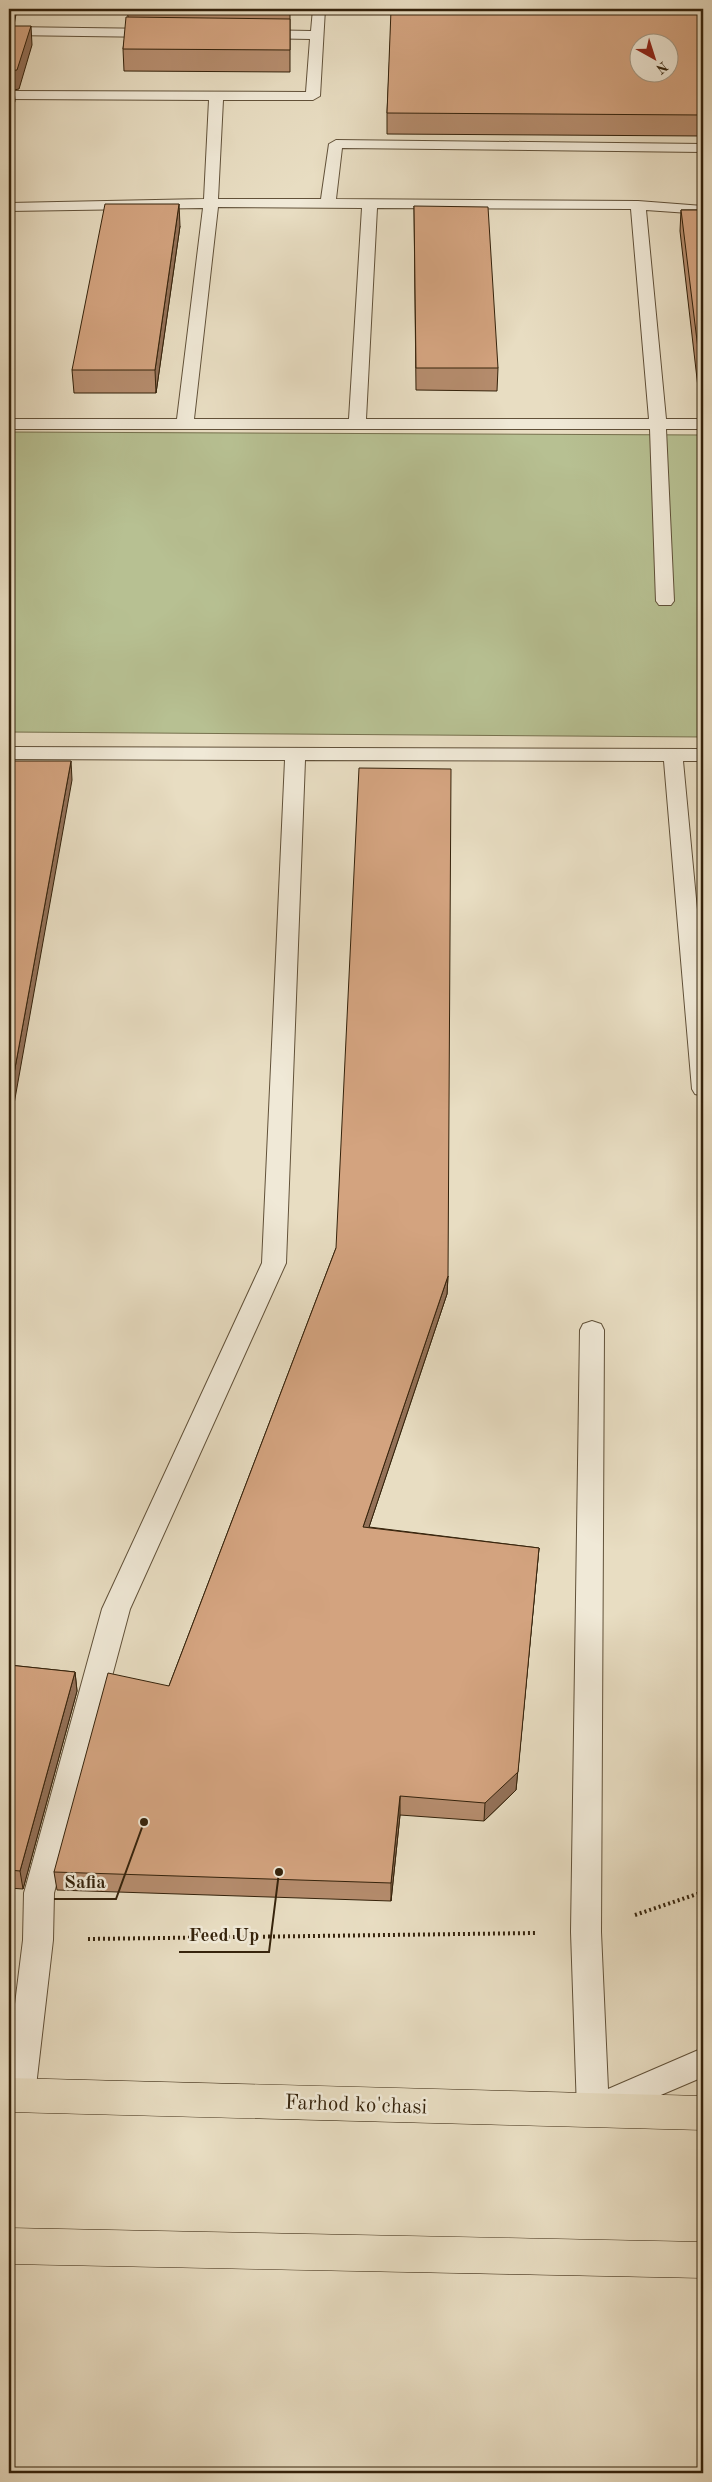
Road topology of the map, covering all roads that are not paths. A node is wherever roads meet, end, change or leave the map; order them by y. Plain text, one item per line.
1 (320, 9) edge
2 (9, 31) edge
3 (168, 33) edge
4 (247, 34) edge
5 (316, 35) junction
6 (9, 95) edge
7 (216, 96) junction
8 (703, 148) edge
9 (211, 202) junction
10 (328, 203) junction
11 (370, 203) junction
12 (638, 206) junction
13 (9, 207) edge
14 (703, 210) edge
15 (9, 424) edge
16 (185, 424) junction
17 (357, 424) junction
18 (658, 424) junction
19 (703, 424) edge
20 (666, 601) dead end
21 (9, 753) edge
22 (295, 754) junction
23 (673, 755) junction
24 (703, 755) edge
25 (703, 1089) edge
26 (592, 1330) dead end
27 (703, 2062) edge
28 (14, 2095) edge
29 (593, 2110) junction
30 (703, 2113) edge
31 (9, 2246) edge
32 (703, 2260) edge

1 - 5 lane
2 - 3 lane
4 - 5 lane
5 - 7 lane
6 - 7 lane
7 - 9 lane
8 - 10 lane
9 - 10 lane
9 - 13 lane
9 - 16 lane
10 - 11 lane
11 - 12 lane
11 - 17 lane
12 - 14 lane
12 - 18 lane
15 - 16 lane
16 - 17 lane
17 - 18 lane
18 - 19 lane
18 - 20 lane
21 - 22 lane
22 - 23 lane
22 - 28 lane
23 - 24 lane
23 - 25 lane
26 - 29 lane
27 - 29 lane
28 - 29 main road, Farhod ko'chasi
29 - 30 main road, Farhod ko'chasi
31 - 32 main road

